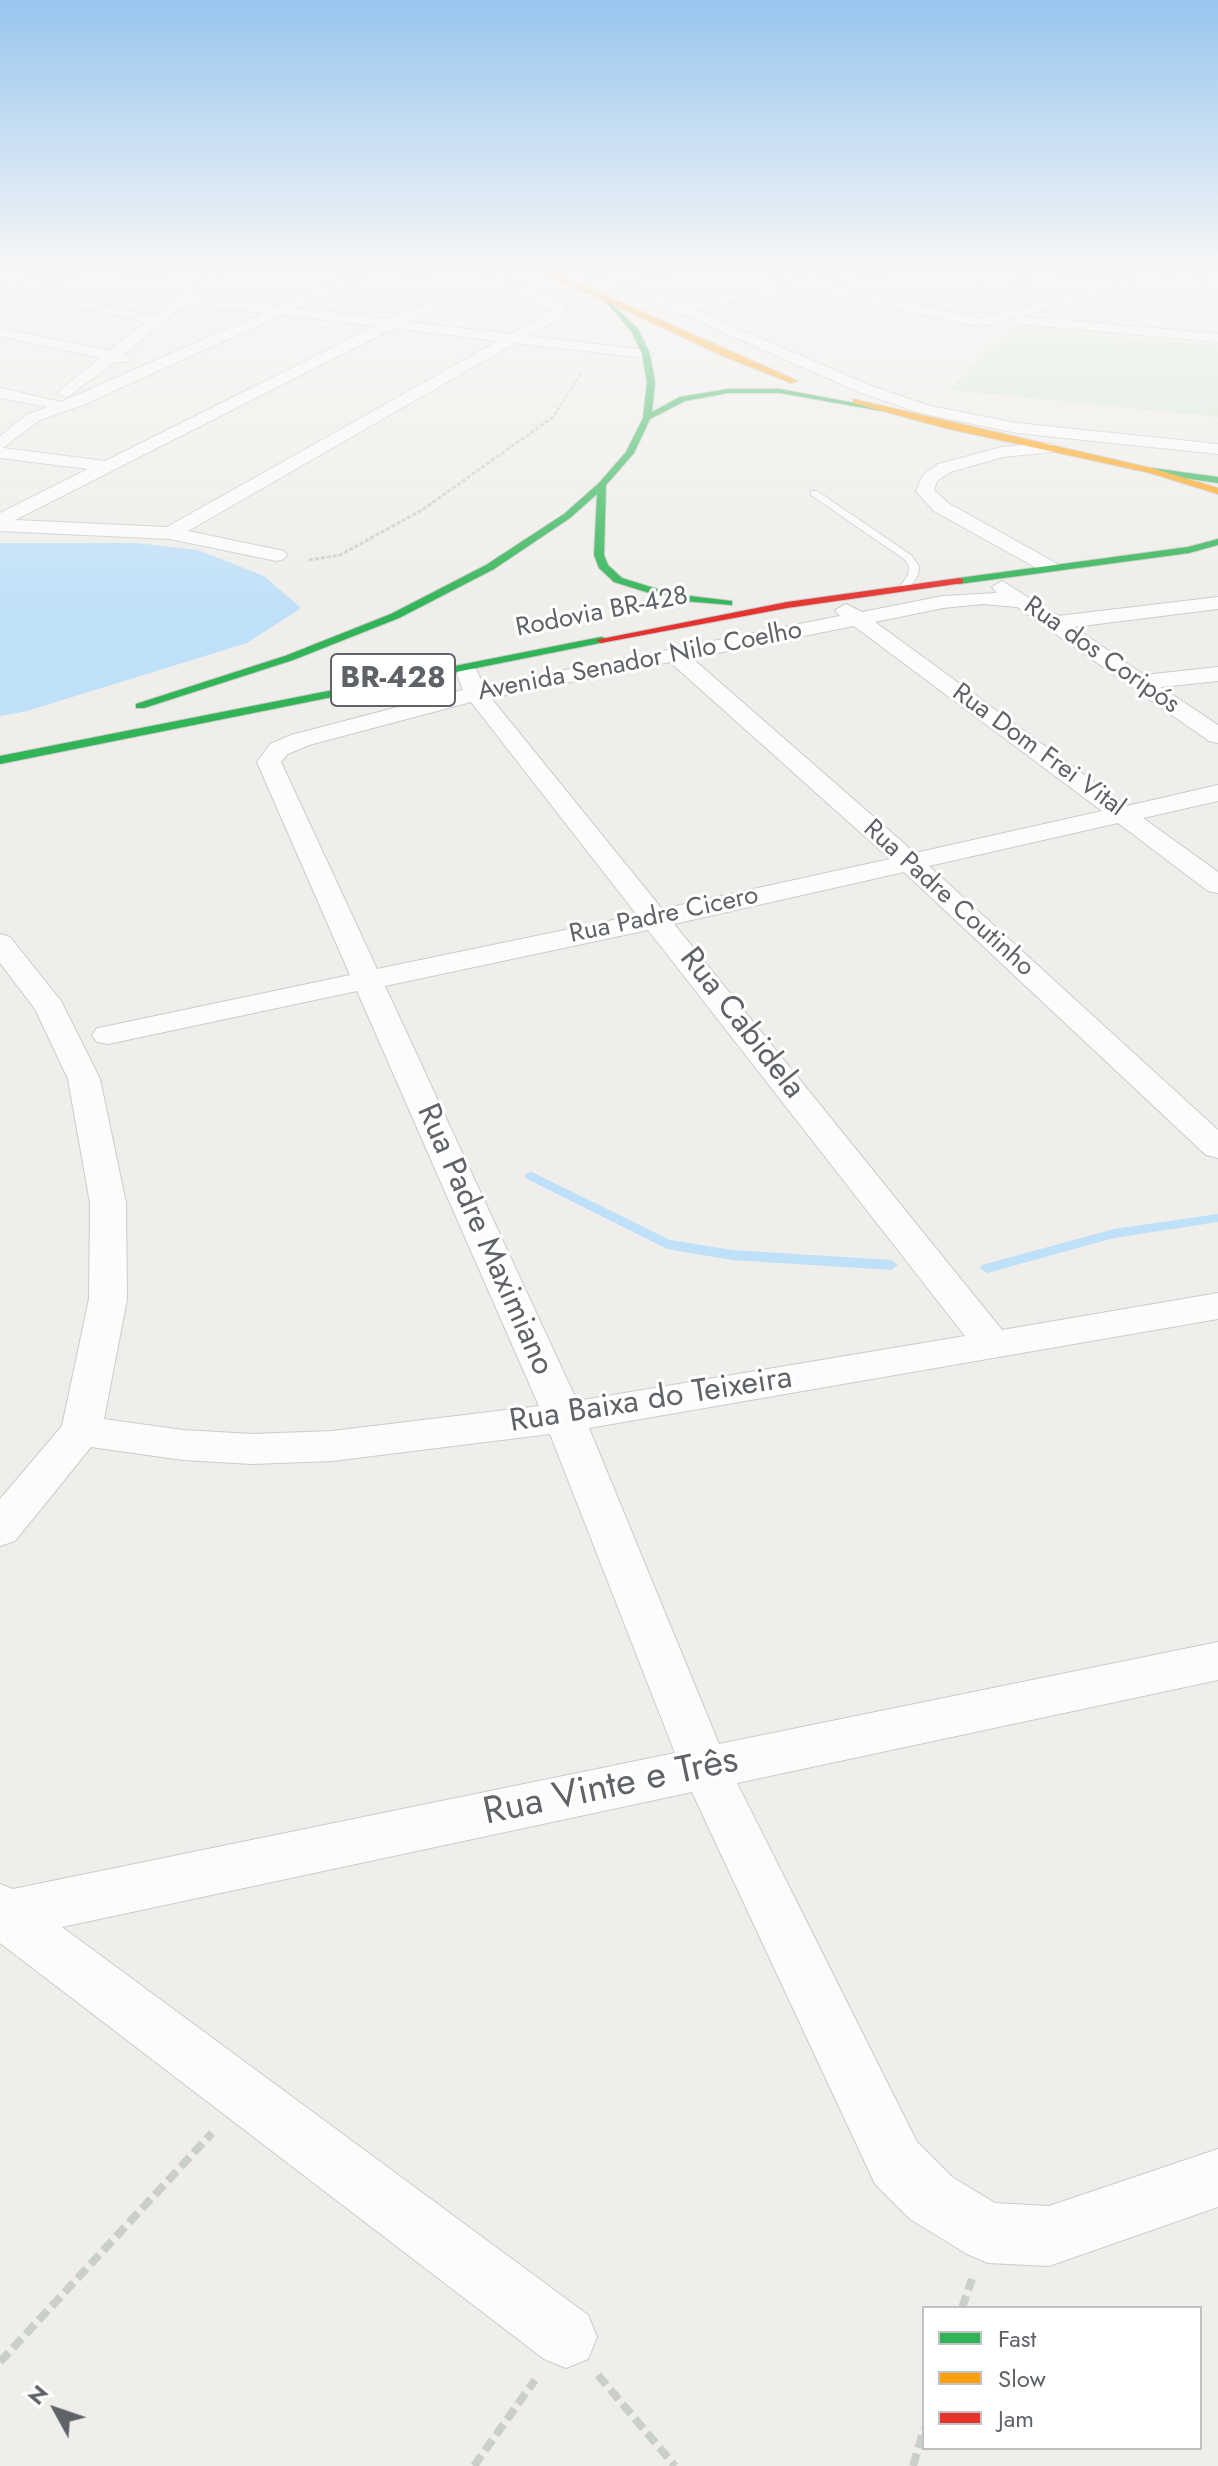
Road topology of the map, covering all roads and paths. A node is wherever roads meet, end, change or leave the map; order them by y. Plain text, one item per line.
1 (76, 384) edge
2 (111, 384) edge
3 (272, 384) edge
4 (433, 384) edge
5 (574, 384) edge
6 (651, 384) edge
7 (806, 384) edge
8 (854, 384) edge
9 (0, 393) edge
10 (53, 403) junction
11 (882, 409) junction
12 (34, 417) junction
13 (647, 418) junction
14 (0, 444) edge
15 (1046, 448) junction
16 (1218, 449) edge
17 (0, 453) edge
18 (105, 466) junction
19 (1152, 471) junction
20 (1218, 480) edge
21 (602, 485) junction
22 (1218, 491) edge
23 (814, 493) dead end
24 (0, 523) edge
25 (170, 533) junction
26 (1218, 542) edge
27 (1189, 550) junction
28 (1218, 550) edge
29 (277, 555) joint
30 (1049, 567) junction
31 (984, 576) junction
32 (904, 588) junction
33 (830, 599) junction
34 (1022, 601) junction
35 (1218, 603) edge
36 (787, 605) junction
37 (857, 618) junction
38 (1052, 623) junction
39 (674, 654) junction
40 (465, 666) junction
41 (1218, 674) edge
42 (1139, 682) junction
43 (476, 694) junction
44 (126, 710) dead end
45 (42, 732) dead end
46 (1218, 736) edge
47 (0, 744) edge
48 (0, 760) edge
49 (269, 762) joint
50 (1218, 793) edge
51 (1123, 814) junction
52 (908, 861) junction
53 (1218, 885) edge
54 (658, 919) junction
55 (0, 943) edge
56 (367, 980) junction
57 (108, 1035) dead end
58 (1218, 1148) edge
59 (1218, 1306) edge
60 (992, 1343) junction
61 (564, 1418) junction
62 (81, 1431) junction
63 (0, 1529) edge
64 (1218, 1661) edge
65 (705, 1768) junction
66 (2, 1912) edge
67 (245, 2097) junction
68 (1218, 2178) edge
69 (566, 2337) junction
70 (0, 2362) edge
71 (922, 2436) edge
72 (474, 2466) edge
73 (675, 2466) edge
74 (913, 2466) edge

1 - 10 street
2 - 12 street
3 - 18 street
4 - 25 street
5 - 29 path
6 - 13 main road, BR-428
7 - 11 main road, BR-428
8 - 16 street
9 - 10 street
10 - 12 street
11 - 13 main road
11 - 15 main road, BR-428
12 - 14 street
13 - 21 main road, BR-428
15 - 19 main road, BR-428
15 - 30 street
17 - 18 street
18 - 24 street
19 - 20 main road
19 - 22 main road, BR-428
21 - 36 main road
21 - 44 main road, BR-428
23 - 32 lane
24 - 25 street
25 - 29 street
26 - 27 main road, Rodovia BR-428 / BR-428
27 - 28 main road
27 - 30 main road, Rodovia BR-428 / BR-428
30 - 31 main road, Rodovia BR-428 / BR-428
31 - 32 main road, Rodovia BR-428 / BR-428
31 - 34 street, Rua dos Coripós
32 - 33 main road, Rodovia BR-428 / BR-428
33 - 36 main road, Rodovia BR-428 / BR-428
33 - 37 street, Rua Dom Frei Vital
34 - 37 street, Avenida Senador Nilo Coelho
34 - 38 street, Rua dos Coripós
35 - 38 street
36 - 40 main road, Rodovia BR-428 / BR-428
37 - 39 street, Avenida Senador Nilo Coelho
37 - 51 street, Rua Dom Frei Vital
38 - 42 street, Rua dos Coripós
39 - 43 street, Avenida Senador Nilo Coelho
39 - 52 street, Rua Padre Coutinho
40 - 43 street, Rua Cabidela
40 - 48 main road, Rodovia BR-428 / BR-428
41 - 42 street
42 - 46 street, Rua dos Coripós
43 - 49 street, Avenida Senador Nilo Coelho
43 - 54 street, Rua Cabidela
45 - 47 main road
49 - 56 street, Rua Padre Maximiano
50 - 51 street, Rua Padre Cicero
51 - 52 street, Rua Padre Cicero
51 - 53 street, Rua Dom Frei Vital
52 - 54 street, Rua Padre Cicero
52 - 58 street, Rua Padre Coutinho
54 - 56 street, Rua Padre Cicero
54 - 60 street, Rua Cabidela
55 - 62 street
56 - 57 street, Rua Padre Cicero
56 - 61 street, Rua Padre Maximiano
59 - 60 street, Rua Baixa do Teixeira
60 - 61 street, Rua Baixa do Teixeira
61 - 62 street, Rua Baixa do Teixeira
61 - 65 street, Rua Padre Maximiano
62 - 63 street
64 - 65 street, Rua Vinte e Três
65 - 66 street, Rua Vinte e Três
65 - 68 street, Rua Padre Maximiano
66 - 67 street
67 - 69 street
67 - 70 path
69 - 72 path
69 - 73 path
71 - 74 path

